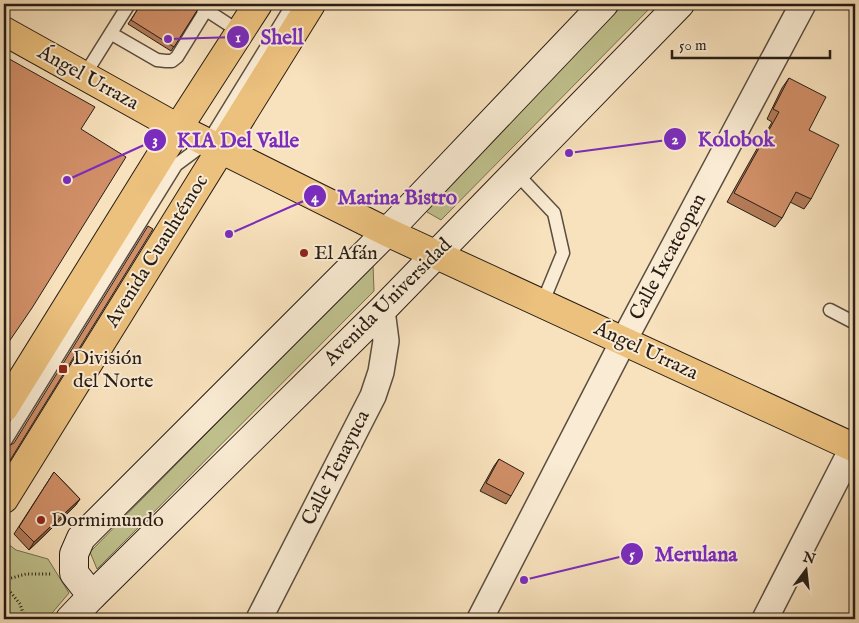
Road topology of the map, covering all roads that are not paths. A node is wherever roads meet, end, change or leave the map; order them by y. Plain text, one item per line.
1 (129, 4) edge
2 (258, 4) edge
3 (293, 4) edge
4 (311, 4) edge
5 (604, 4) edge
6 (680, 4) edge
7 (803, 4) edge
8 (201, 7) edge
9 (4, 31) edge
10 (240, 32) junction
11 (112, 34) junction
12 (84, 76) junction
13 (178, 128) junction
14 (214, 146) junction
15 (516, 173) junction
16 (387, 232) junction
17 (435, 255) junction
18 (542, 304) junction
19 (382, 310) junction
20 (830, 310) dead end
21 (855, 323) edge
22 (624, 340) junction
23 (4, 408) edge
24 (4, 443) edge
25 (855, 446) edge
26 (4, 484) edge
27 (4, 499) edge
28 (92, 596) junction
29 (70, 619) edge
30 (259, 619) edge
31 (480, 619) edge
32 (764, 619) edge

1 - 11 lane
2 - 10 main road
3 - 14 lane
4 - 14 main road, Avenida Cuauhtémoc
5 - 16 main road
6 - 15 main road, Avenida Universidad
7 - 22 street, Calle Ixcateopan
8 - 10 lane
8 - 11 lane
9 - 12 main road, Ángel Urraza
10 - 13 main road
11 - 12 lane
12 - 13 main road, Ángel Urraza
13 - 14 main road, Ángel Urraza
13 - 23 main road
14 - 16 main road, Ángel Urraza
14 - 24 lane
14 - 26 lane
14 - 27 main road, Avenida Cuauhtémoc
15 - 17 main road, Avenida Universidad
15 - 18 lane
16 - 17 main road, Ángel Urraza
16 - 28 main road
17 - 18 main road, Ángel Urraza
17 - 19 main road, Avenida Universidad
18 - 22 main road, Ángel Urraza
19 - 28 main road, Avenida Universidad
19 - 30 street, Calle Tenayuca
20 - 21 lane
22 - 25 main road, Ángel Urraza
22 - 31 street, Calle Ixcateopan
25 - 32 street
28 - 29 main road, Avenida Universidad

